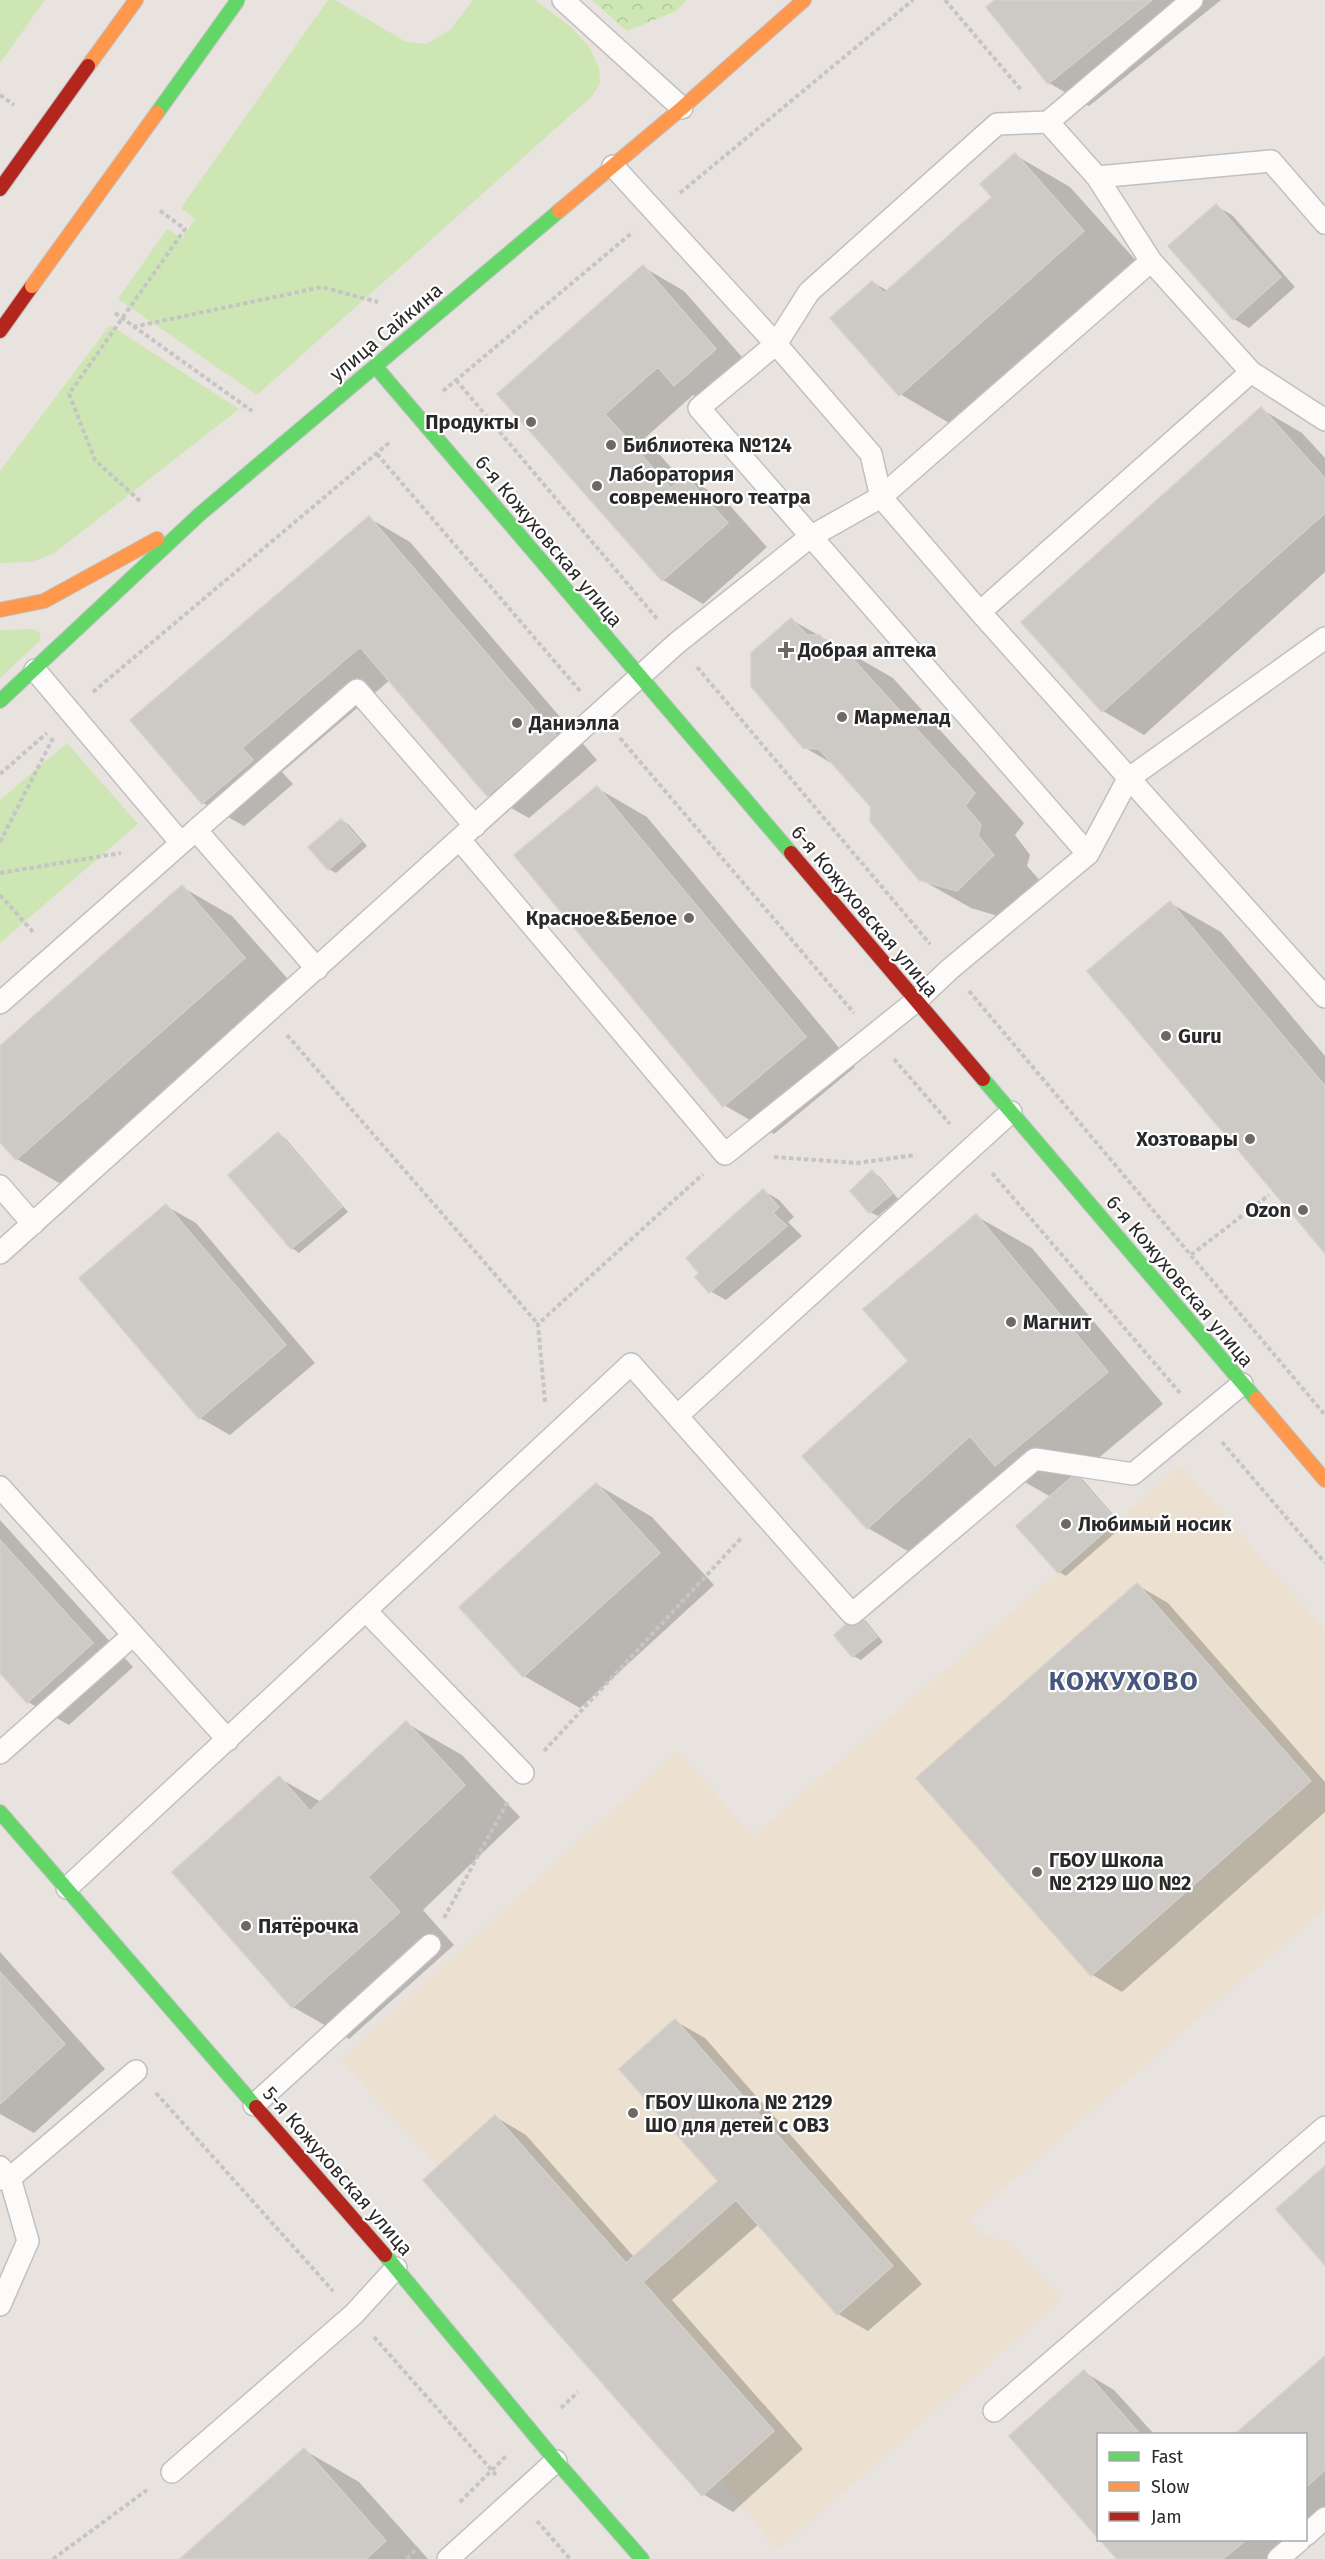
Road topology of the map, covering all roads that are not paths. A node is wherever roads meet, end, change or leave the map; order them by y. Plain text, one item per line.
1 (136, 0) edge
2 (238, 0) edge
3 (563, 0) edge
4 (804, 0) edge
5 (1192, 0) edge
6 (682, 108) junction
7 (1048, 122) junction
8 (613, 166) junction
9 (1097, 177) junction
10 (0, 189) edge
11 (1325, 223) edge
12 (1151, 261) junction
13 (0, 332) edge
14 (776, 344) junction
15 (375, 366) junction
16 (1251, 372) junction
17 (1325, 420) edge
18 (881, 497) junction
19 (200, 514) junction
20 (810, 537) junction
21 (0, 610) edge
22 (980, 612) junction
23 (1325, 638) edge
24 (35, 670) junction
25 (640, 677) junction
26 (0, 702) edge
27 (1128, 779) junction
28 (467, 833) junction
29 (189, 836) junction
30 (1088, 854) junction
31 (317, 969) junction
32 (1325, 997) edge
33 (916, 1001) junction
34 (0, 1003) edge
35 (1011, 1112) junction
36 (0, 1186) edge
37 (33, 1224) junction
38 (0, 1253) edge
39 (1242, 1384) junction
40 (677, 1416) junction
41 (1325, 1480) edge
42 (0, 1486) edge
43 (366, 1611) junction
44 (132, 1635) junction
45 (228, 1740) junction
46 (0, 1753) edge
47 (523, 1773) road end
48 (0, 1812) edge
49 (67, 1888) junction
50 (430, 1945) road end
51 (136, 2071) road end
52 (254, 2105) junction
53 (1325, 2127) edge
54 (3, 2175) edge
55 (396, 2268) junction
56 (0, 2305) edge
57 (994, 2411) dead end
58 (556, 2461) junction
59 (172, 2472) road end
60 (1325, 2518) edge
61 (1307, 2533) edge
62 (1299, 2541) edge
63 (448, 2559) edge
64 (642, 2559) edge
65 (1278, 2559) edge

1 - 10 street
2 - 13 street, bridge
3 - 6 lane
4 - 6 street, улица Сайкина
5 - 7 lane
6 - 8 street, улица Сайкина
7 - 9 lane
7 - 14 lane
8 - 14 lane
8 - 15 street, улица Сайкина
9 - 11 lane
9 - 12 lane
12 - 16 lane
12 - 18 lane
14 - 18 lane
14 - 20 lane
15 - 19 street, улица Сайкина
15 - 25 street, 6-я Кожуховская улица
16 - 17 lane
16 - 22 lane
18 - 20 lane
18 - 22 lane
19 - 21 street
19 - 24 street, улица Сайкина
20 - 25 lane
20 - 30 lane
22 - 27 lane
23 - 27 lane
24 - 26 street, улица Сайкина
24 - 29 lane
25 - 28 lane
25 - 33 street, 6-я Кожуховская улица
27 - 30 lane
27 - 32 lane
28 - 29 lane
28 - 31 lane
28 - 33 lane
29 - 31 lane
29 - 34 lane
30 - 33 lane
31 - 37 lane
33 - 35 street, 6-я Кожуховская улица
35 - 39 street, 6-я Кожуховская улица
35 - 40 lane
36 - 37 lane
37 - 38 lane
39 - 40 lane
39 - 41 street, 6-я Кожуховская улица
40 - 43 lane
42 - 44 lane
43 - 45 lane
43 - 47 lane
44 - 45 lane
44 - 46 lane
45 - 49 lane
48 - 49 street, 5-я Кожуховская улица
49 - 52 street, 5-я Кожуховская улица
50 - 52 lane
51 - 54 lane
52 - 55 street, 5-я Кожуховская улица
53 - 57 lane
54 - 56 lane
55 - 58 street, 5-я Кожуховская улица
55 - 59 lane
58 - 63 lane
58 - 64 street, 5-я Кожуховская улица
60 - 61 lane
62 - 65 lane

